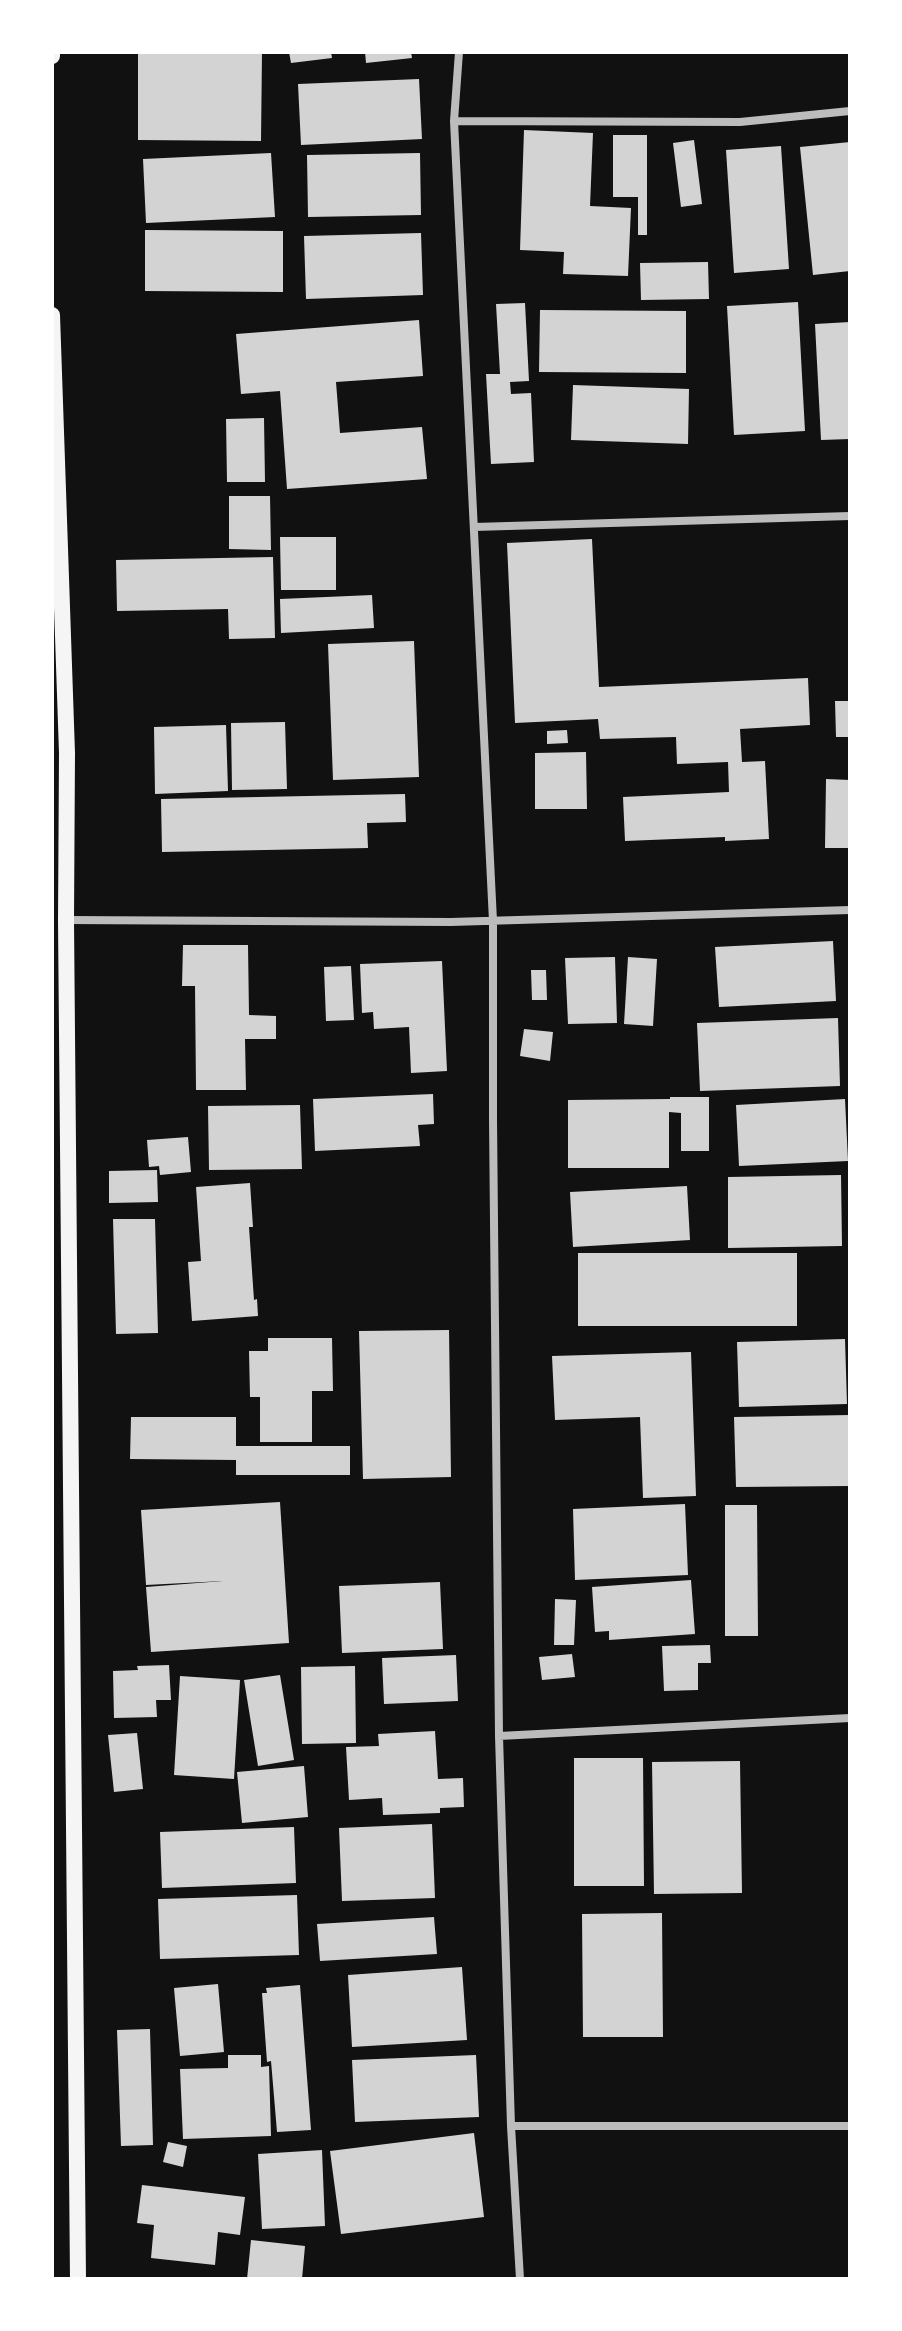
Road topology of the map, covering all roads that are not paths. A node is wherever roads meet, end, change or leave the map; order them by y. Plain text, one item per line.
1 (459, 52) edge
2 (850, 111) edge
3 (454, 121) junction
4 (52, 315) edge
5 (850, 516) edge
6 (474, 527) junction
7 (60, 753) edge
8 (850, 910) edge
9 (66, 920) junction
10 (493, 921) junction
11 (60, 1016) edge
12 (850, 1718) edge
13 (499, 1736) junction
14 (511, 2126) junction
15 (850, 2126) edge
16 (78, 2279) edge
17 (520, 2279) edge

1 - 3 street
2 - 3 street
3 - 6 street
4 - 7 main road
5 - 6 street
6 - 10 street
7 - 9 main road
8 - 10 street
9 - 10 street
9 - 11 main road
10 - 13 street
11 - 16 main road
12 - 13 street
13 - 14 street
14 - 15 street
14 - 17 street

